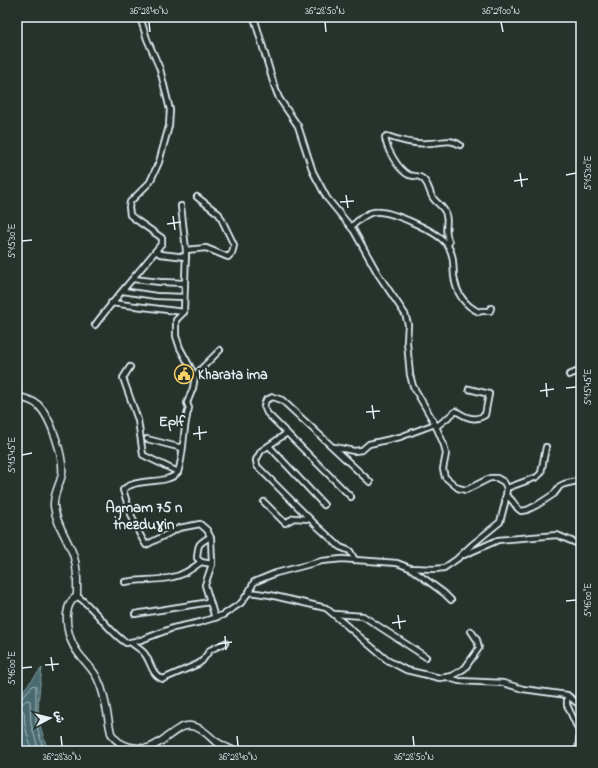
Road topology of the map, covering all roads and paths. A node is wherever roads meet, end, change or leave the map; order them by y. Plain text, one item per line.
1 (140, 17) edge
2 (254, 17) edge
3 (460, 145) dead end
4 (198, 197) dead end
5 (181, 206) dead end
6 (351, 227) junction
7 (448, 245) junction
8 (186, 250) junction
9 (156, 251) junction
10 (186, 257) junction
11 (134, 279) junction
12 (185, 283) junction
13 (123, 291) junction
14 (184, 297) junction
15 (111, 303) junction
16 (491, 308) dead end
17 (184, 312) junction
18 (95, 325) dead end
19 (220, 350) dead end
20 (130, 367) dead end
21 (581, 370) edge
22 (569, 375) dead end
23 (195, 376) junction
24 (469, 389) dead end
25 (17, 396) edge
26 (435, 426) junction
27 (287, 433) junction
28 (147, 439) dead end
29 (269, 446) junction
30 (333, 446) junction
31 (546, 447) dead end
32 (182, 448) junction
33 (178, 472) junction
34 (581, 480) edge
35 (370, 482) dead end
36 (507, 488) junction
37 (351, 497) dead end
38 (505, 498) junction
39 (264, 502) dead end
40 (324, 505) dead end
41 (309, 519) junction
42 (210, 536) junction
43 (581, 545) edge
44 (460, 557) junction
45 (355, 560) junction
46 (202, 562) junction
47 (212, 564) junction
48 (410, 568) junction
49 (125, 582) dead end
50 (249, 592) junction
51 (77, 596) junction
52 (451, 600) dead end
53 (210, 602) junction
54 (135, 614) dead end
55 (333, 614) junction
56 (215, 618) junction
57 (471, 631) dead end
58 (131, 642) junction
59 (226, 643) dead end
60 (426, 657) dead end
61 (447, 677) junction
62 (567, 695) junction
63 (581, 706) edge
64 (580, 734) edge
65 (234, 751) edge
66 (578, 751) edge

1 - 9 street
2 - 6 street
3 - 7 street
4 - 8 street
5 - 8 street
6 - 7 street
6 - 26 street
7 - 16 street
8 - 10 street
9 - 10 street
9 - 11 street
10 - 12 street
11 - 12 street
11 - 13 street
12 - 14 street
13 - 14 street
13 - 15 street
14 - 17 street
15 - 17 street
15 - 18 street
17 - 23 street
19 - 23 street
20 - 33 street
21 - 22 street
23 - 32 street
24 - 26 street
25 - 51 main road
26 - 30 street
26 - 36 street
27 - 29 street
27 - 30 street
27 - 37 street
28 - 32 street
29 - 40 street
29 - 41 street
30 - 35 street
31 - 36 street
32 - 33 street
33 - 42 street
34 - 38 street
36 - 38 street
38 - 44 street
39 - 41 street
41 - 45 street
42 - 46 street
42 - 47 street
43 - 44 street
44 - 48 street
45 - 48 street
45 - 50 street
46 - 47 street
46 - 49 street
47 - 53 street
48 - 52 street
50 - 55 street
50 - 56 street
51 - 58 street
51 - 65 main road
53 - 54 street
53 - 56 street
55 - 60 street
55 - 61 street
56 - 58 street
57 - 61 street
58 - 59 street
61 - 62 street
62 - 63 street
62 - 64 street
64 - 66 street

